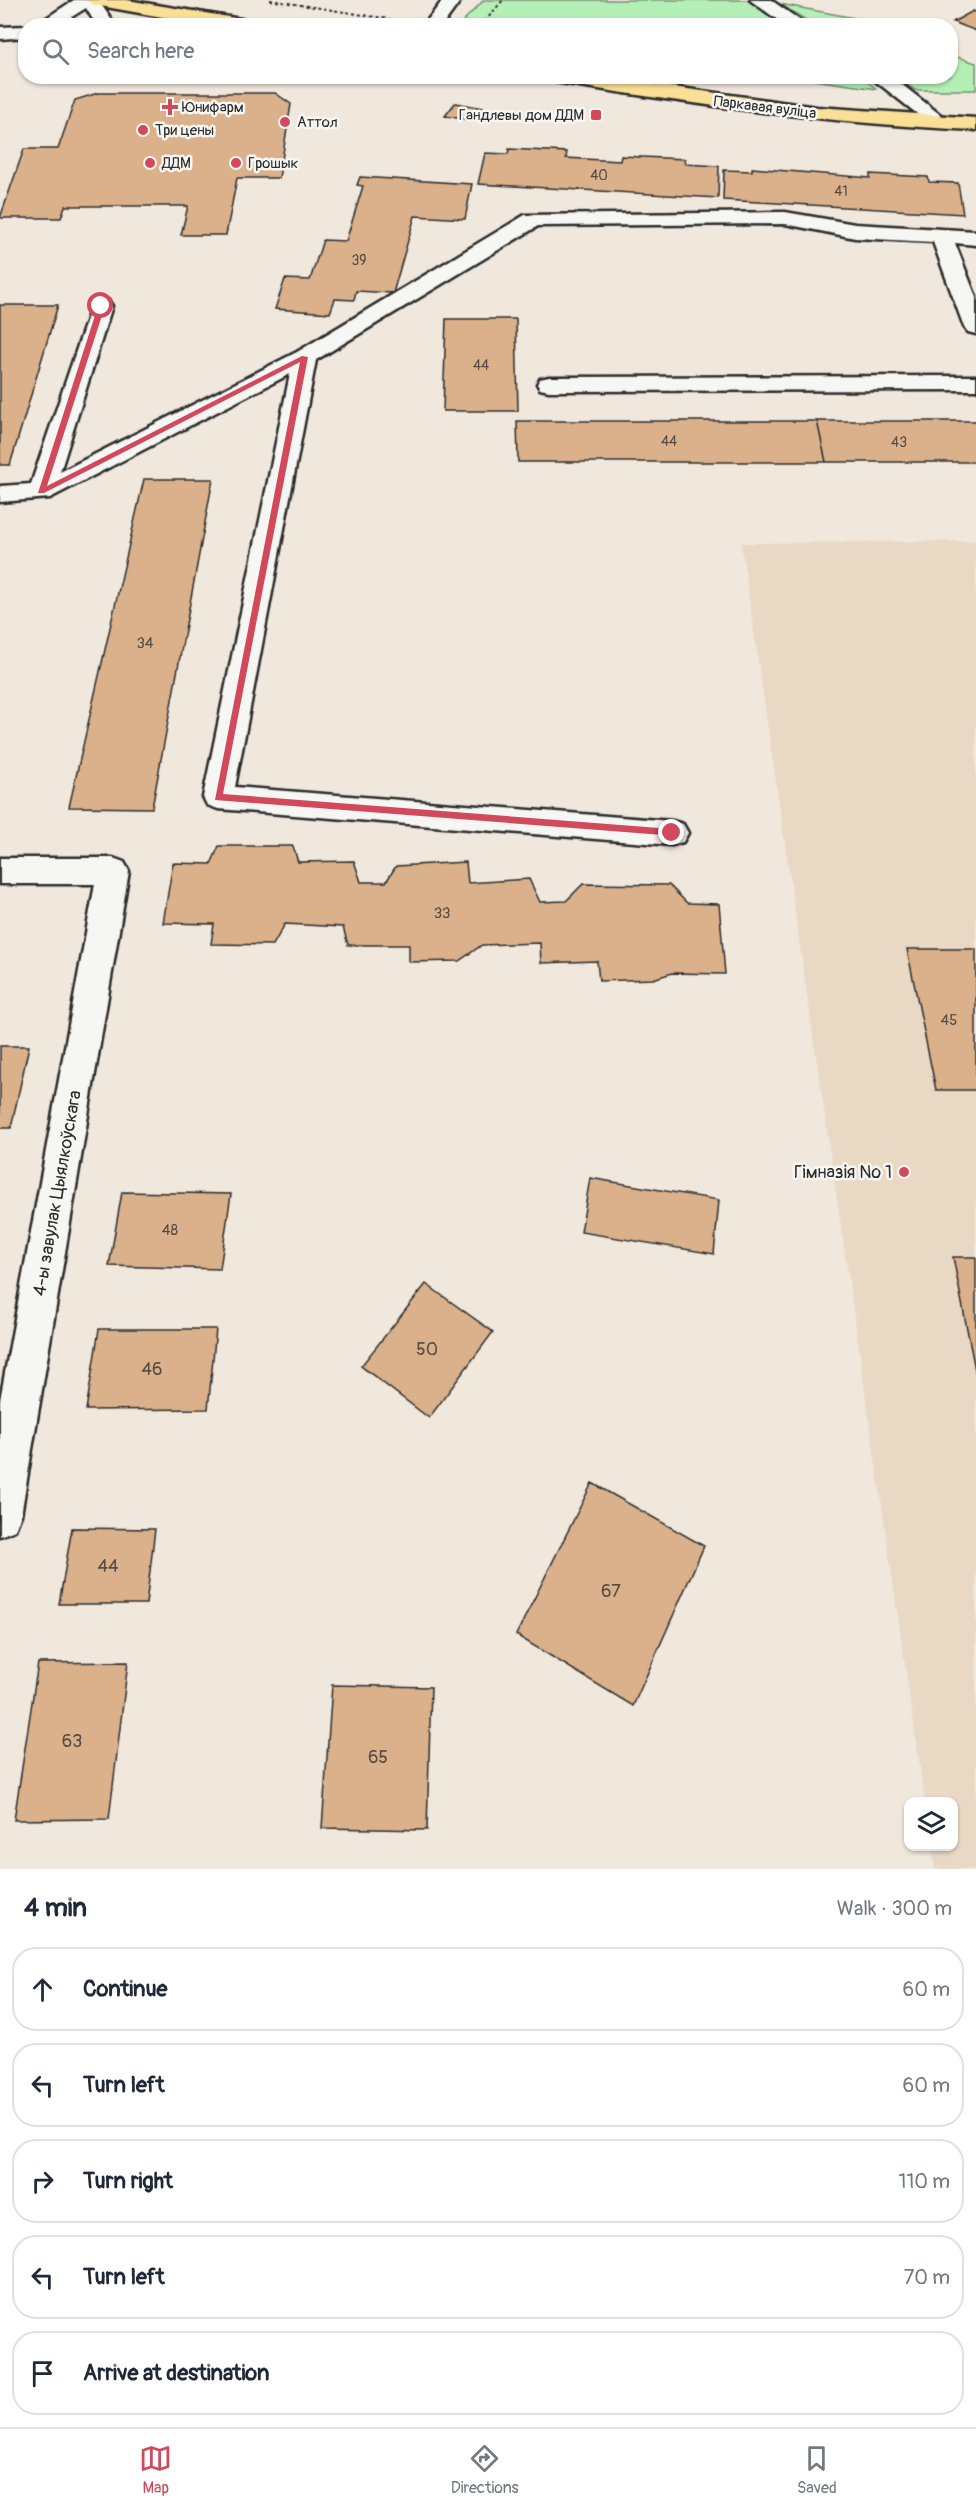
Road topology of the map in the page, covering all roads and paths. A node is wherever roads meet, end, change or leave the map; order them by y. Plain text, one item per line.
1 (88, 0) edge
2 (95, 0) edge
3 (270, 0) edge
4 (452, 0) edge
5 (503, 0) edge
6 (759, 0) edge
7 (57, 18) edge
8 (100, 18) edge
9 (200, 18) edge
10 (383, 18) edge
11 (438, 18) edge
12 (488, 18) edge
13 (787, 18) edge
14 (18, 32) edge
15 (0, 33) edge
16 (603, 84) edge
17 (889, 84) edge
18 (941, 123) junction
19 (976, 124) edge
20 (942, 238) junction
21 (976, 238) edge
22 (101, 306) dead end
23 (976, 327) edge
24 (305, 357) junction
25 (976, 383) edge
26 (549, 384) dead end
27 (41, 492) junction
28 (0, 494) edge
29 (672, 833) dead end
30 (0, 871) edge
31 (0, 1515) edge

1 - 7 street
1 - 8 street
2 - 9 main road
3 - 10 path
4 - 11 street
5 - 12 path
6 - 13 street
14 - 15 street
16 - 18 main road, Паркавая вуліца
17 - 18 street
18 - 19 main road, Паркавая вуліца
20 - 21 street
20 - 23 street
20 - 24 street
22 - 27 street
24 - 27 street
24 - 29 street
25 - 26 street
27 - 28 street
30 - 31 street, 4-ы завулак Цыялкоўскага

